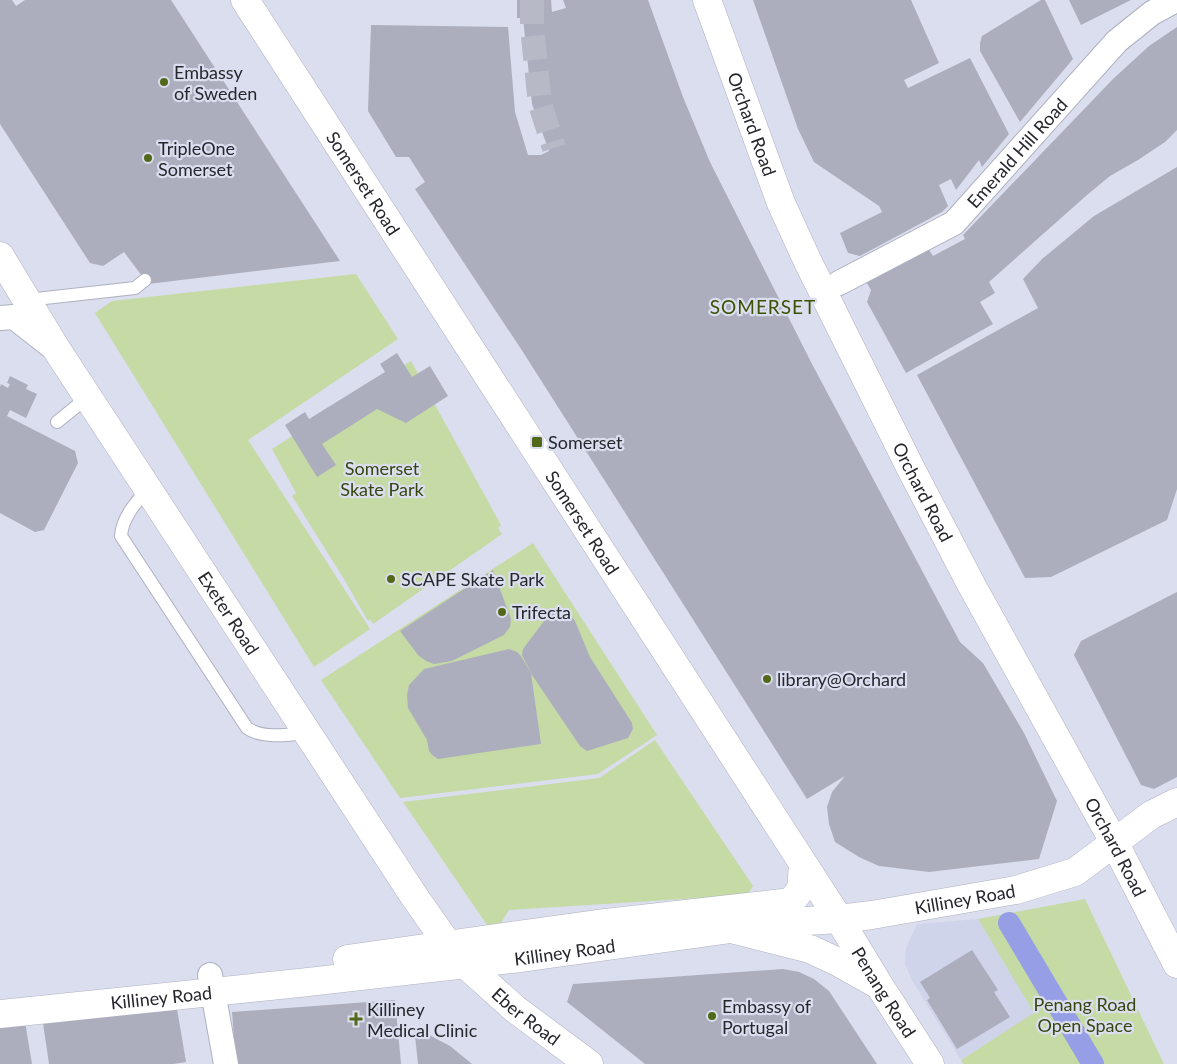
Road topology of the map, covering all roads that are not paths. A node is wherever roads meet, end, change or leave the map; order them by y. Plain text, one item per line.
1 (246, 0) edge
2 (707, 0) edge
3 (1176, 0) edge
4 (0, 256) edge
5 (145, 280) dead end
6 (839, 283) dead end
7 (27, 300) junction
8 (0, 318) edge
9 (57, 350) junction
10 (88, 397) junction
11 (57, 422) dead end
12 (148, 489) junction
13 (307, 733) junction
14 (1177, 802) edge
15 (1114, 842) junction
16 (803, 864) junction
17 (839, 919) junction
18 (731, 929) junction
19 (457, 955) junction
20 (1177, 964) edge
21 (205, 984) junction
22 (878, 985) junction
23 (0, 998) edge
24 (0, 1014) edge
25 (214, 1064) edge
26 (226, 1064) edge
27 (589, 1064) edge
28 (930, 1064) edge

1 - 16 main road, Somerset Road
2 - 15 main road, Orchard Road
3 - 6 street, Emerald Hill Road
4 - 7 main road, Exeter Road
5 - 7 lane
7 - 9 main road, Exeter Road
8 - 9 street
9 - 10 main road, Exeter Road
10 - 11 lane
10 - 12 main road, Exeter Road
12 - 13 main road, Exeter Road
12 - 13 lane
13 - 19 main road, Exeter Road
14 - 15 main road, Killiney Road
15 - 17 main road, Killiney Road
15 - 20 main road, Orchard Road
16 - 17 main road, Somerset Road
16 - 19 main road, Killiney Road
17 - 18 main road, Killiney Road
17 - 22 main road, Penang Road
18 - 19 main road, Killiney Road
18 - 22 main road
19 - 21 main road, Killiney Road
19 - 27 main road, Eber Road
21 - 23 main road, Killiney Road
21 - 24 main road, Killiney Road
21 - 25 street
21 - 26 street
22 - 28 main road, Penang Road

